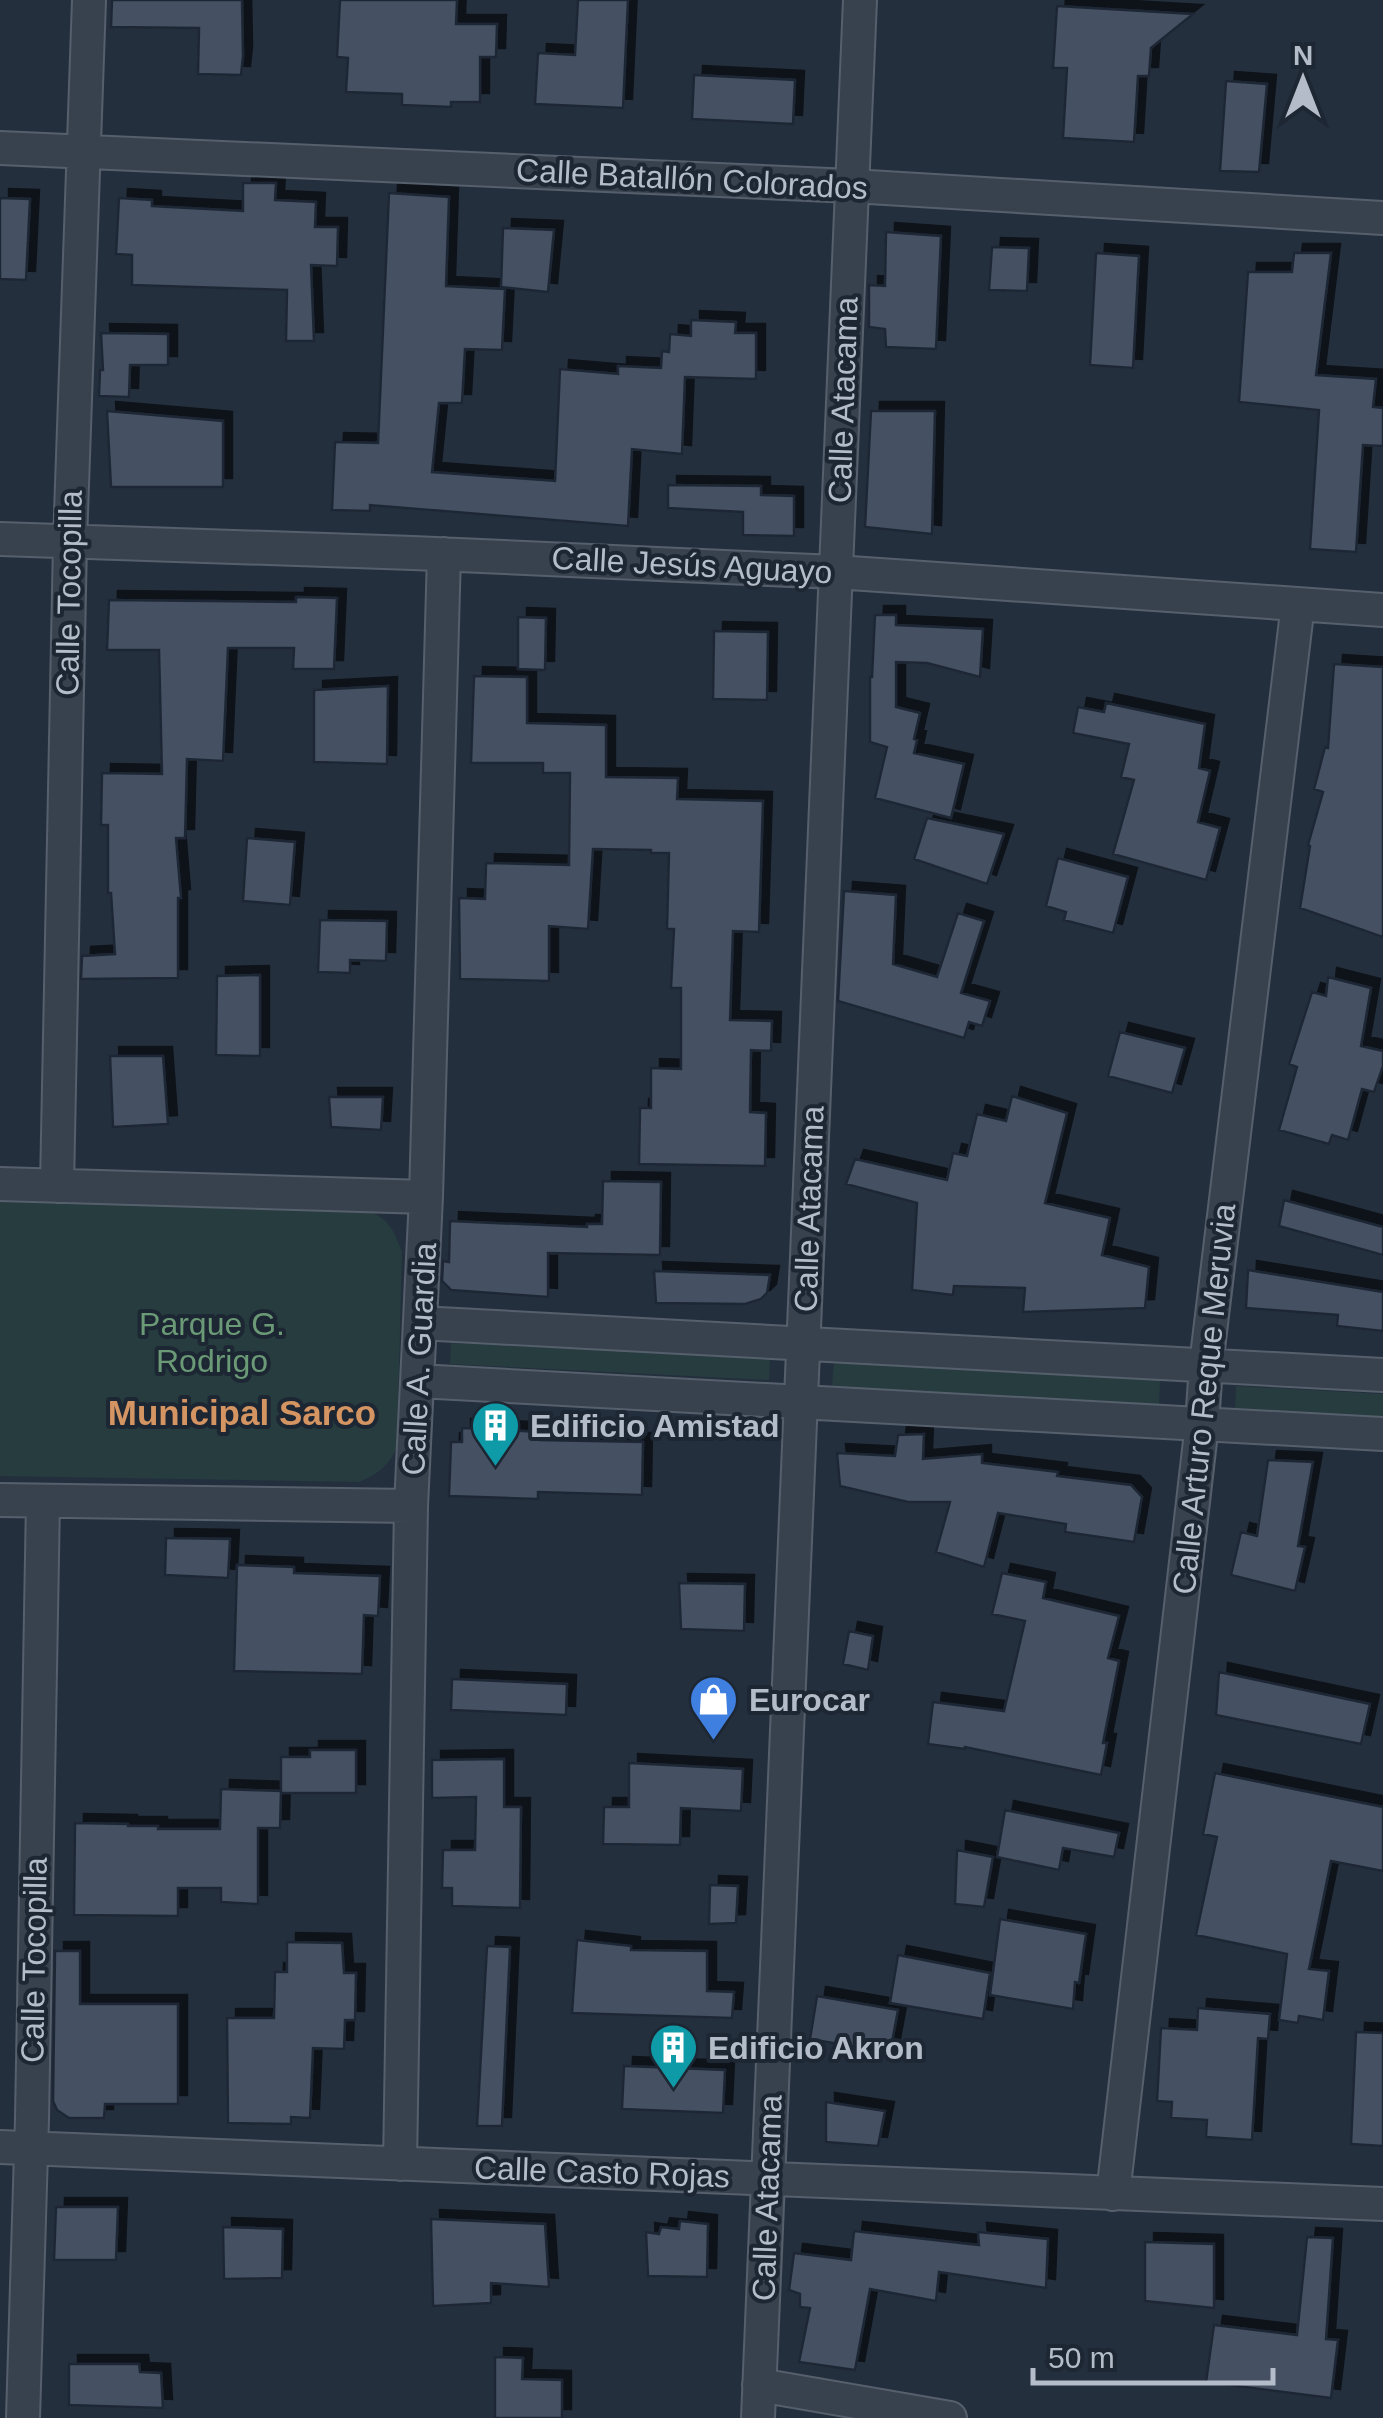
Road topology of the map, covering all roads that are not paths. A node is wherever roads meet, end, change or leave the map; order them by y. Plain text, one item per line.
1 (89, 0) edge
2 (860, 0) edge
3 (0, 148) edge
4 (83, 152) junction
5 (852, 186) junction
6 (1383, 218) edge
7 (0, 539) edge
8 (70, 542) junction
9 (444, 554) junction
10 (836, 572) junction
11 (1298, 604) junction
12 (1383, 610) edge
13 (0, 1184) edge
14 (57, 1186) junction
15 (426, 1197) junction
16 (420, 1323) junction
17 (803, 1344) junction
18 (1206, 1365) junction
19 (1383, 1374) edge
20 (418, 1381) junction
21 (800, 1402) junction
22 (1202, 1424) junction
23 (1383, 1434) edge
24 (0, 1500) edge
25 (43, 1501) junction
26 (412, 1506) junction
27 (15, 2148) edge
28 (400, 2164) junction
29 (768, 2180) junction
30 (1113, 2194) junction
31 (1383, 2204) edge
32 (759, 2385) junction
33 (23, 2418) edge
34 (758, 2418) edge
35 (950, 2418) edge

1 - 4 street, Calle Tocopilla
2 - 5 street, Calle Atacama
3 - 4 street, Calle Batallón Colorados
4 - 5 street, Calle Batallón Colorados
4 - 8 street, Calle Tocopilla
5 - 6 street, Calle Batallón Colorados
5 - 10 street, Calle Atacama
7 - 8 street, Calle Jesús Aguayo
8 - 9 street, Calle Jesús Aguayo
8 - 14 street, Calle Tocopilla
9 - 10 street, Calle Jesús Aguayo
9 - 15 street, Calle A. Guardia
10 - 11 street, Calle Jesús Aguayo
10 - 17 street, Calle Atacama
11 - 12 street, Calle Jesús Aguayo
11 - 18 street, Calle Arturo Reque Meruvia
13 - 14 street
14 - 15 street
15 - 16 street, Calle A. Guardia
16 - 17 street
16 - 20 street, Calle A. Guardia
17 - 18 street
17 - 21 street, Calle Atacama
18 - 19 street
18 - 22 street, Calle Arturo Reque Meruvia
20 - 21 street
20 - 26 street, Calle A. Guardia
21 - 22 street
21 - 29 street, Calle Atacama
22 - 23 street
22 - 30 street, Calle Arturo Reque Meruvia
24 - 25 street
25 - 26 street
25 - 27 street, Calle Tocopilla
26 - 28 street, Calle A. Guardia
27 - 28 street, Calle Casto Rojas
27 - 33 street, Calle Tocopilla
28 - 29 street, Calle Casto Rojas
29 - 30 street, Calle Casto Rojas
29 - 32 street, Calle Atacama
30 - 31 street, Calle Casto Rojas
32 - 34 street, Calle Atacama
32 - 35 street

